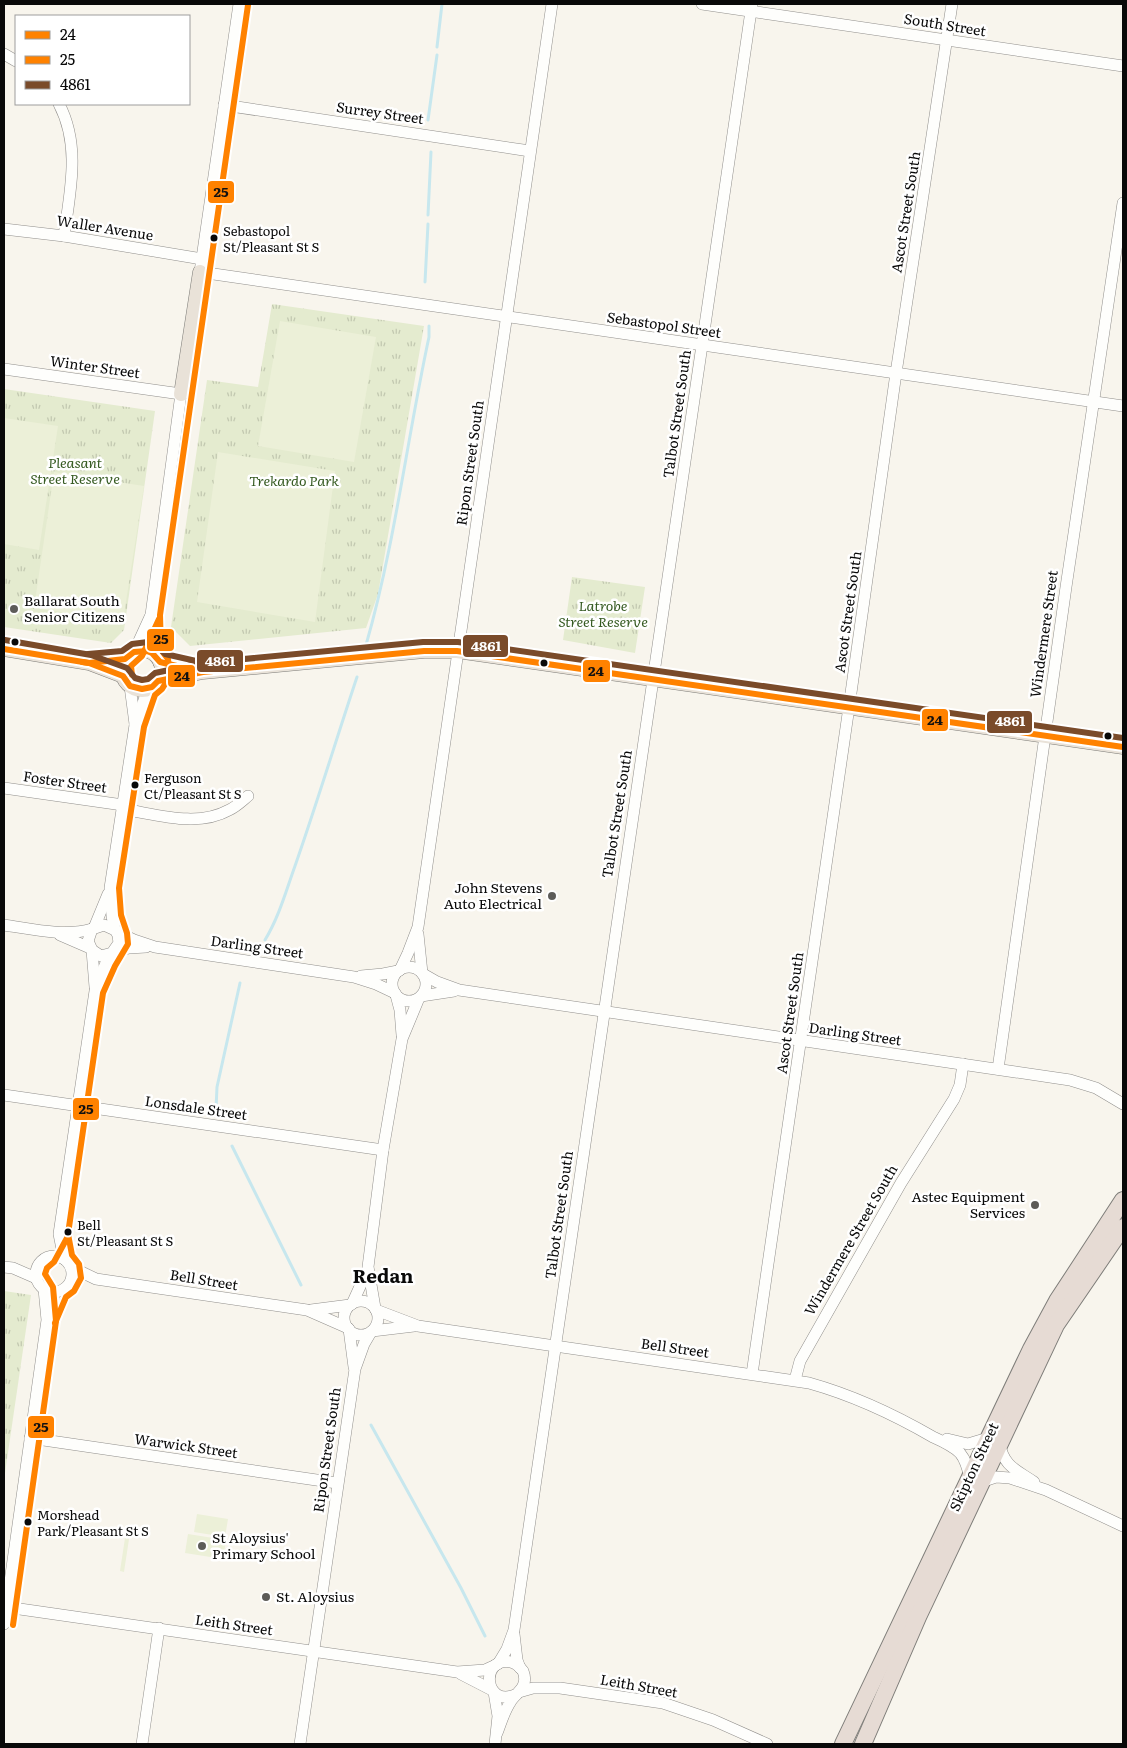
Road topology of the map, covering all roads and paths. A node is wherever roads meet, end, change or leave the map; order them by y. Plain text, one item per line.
1 (239, 4) edge
2 (552, 4) edge
3 (702, 4) edge
4 (952, 4) edge
5 (752, 7) edge
6 (947, 40) junction
7 (4, 54) edge
8 (15, 60) edge
9 (1123, 66) edge
10 (60, 105) edge
11 (224, 105) junction
12 (530, 151) junction
13 (1123, 203) edge
14 (4, 229) edge
15 (64, 236) junction
16 (201, 265) junction
17 (506, 316) junction
18 (702, 345) junction
19 (4, 369) edge
20 (896, 373) junction
21 (181, 394) junction
22 (1094, 402) junction
23 (1123, 406) edge
24 (151, 615) junction
25 (4, 650) edge
26 (457, 651) junction
27 (129, 655) junction
28 (156, 658) junction
29 (89, 663) junction
30 (203, 672) junction
31 (654, 678) junction
32 (126, 681) junction
33 (153, 685) junction
34 (849, 707) junction
35 (135, 725) junction
36 (1045, 736) junction
37 (1123, 747) edge
38 (4, 788) edge
39 (248, 796) dead end
40 (123, 807) junction
41 (110, 888) junction
42 (4, 925) edge
43 (418, 927) junction
44 (93, 928) junction
45 (116, 931) junction
46 (52, 932) junction
47 (155, 947) junction
48 (91, 949) junction
49 (113, 952) junction
50 (399, 970) junction
51 (423, 974) junction
52 (354, 977) junction
53 (459, 990) junction
54 (96, 991) junction
55 (395, 994) junction
56 (420, 997) junction
57 (604, 1012) junction
58 (402, 1039) junction
59 (801, 1041) junction
60 (959, 1063) junction
61 (998, 1069) junction
62 (4, 1095) edge
63 (1123, 1104) edge
64 (79, 1106) junction
65 (383, 1150) junction
66 (1123, 1200) edge
67 (1123, 1227) edge
68 (59, 1234) junction
69 (44, 1259) junction
70 (67, 1263) junction
71 (8, 1267) edge
72 (368, 1267) junction
73 (36, 1278) junction
74 (96, 1279) junction
75 (70, 1283) junction
76 (44, 1289) junction
77 (59, 1291) junction
78 (351, 1304) junction
79 (375, 1309) junction
80 (307, 1310) junction
81 (47, 1320) junction
82 (418, 1326) junction
83 (348, 1329) junction
84 (372, 1331) junction
85 (556, 1346) junction
86 (355, 1369) junction
87 (752, 1374) junction
88 (795, 1380) junction
89 (920, 1429) junction
90 (30, 1438) junction
91 (994, 1440) junction
92 (975, 1480) junction
93 (337, 1484) junction
94 (1046, 1490) junction
95 (1123, 1526) edge
96 (6, 1607) junction
97 (4, 1624) edge
98 (158, 1628) junction
99 (514, 1630) junction
100 (313, 1651) junction
101 (497, 1665) junction
102 (521, 1669) junction
103 (457, 1672) junction
104 (560, 1688) junction
105 (493, 1691) junction
106 (518, 1693) junction
107 (496, 1739) edge
108 (142, 1744) edge
109 (300, 1744) edge
110 (767, 1744) edge
111 (843, 1744) edge
112 (863, 1744) edge

1 - 11 street
2 - 12 street, Ripon Street South
3 - 5 street, South Street
4 - 6 street, Ascot Street South
5 - 6 street, South Street
5 - 18 street, Talbot Street South
6 - 9 street, South Street
6 - 20 street, Ascot Street South
7 - 8 street
10 - 15 street
11 - 12 street, Surrey Street
11 - 16 street
12 - 17 street, Ripon Street South
13 - 22 street, Windermere Street
14 - 15 street, Waller Avenue
15 - 16 street, Waller Avenue
16 - 17 street, Sebastopol Street
16 - 21 main road
17 - 18 street, Sebastopol Street
17 - 26 street, Ripon Street South
18 - 20 street, Sebastopol Street
18 - 31 street, Talbot Street South
19 - 21 street, Winter Street
20 - 22 street, Sebastopol Street
20 - 34 street, Ascot Street South
21 - 24 street
22 - 23 street, Sebastopol Street
22 - 36 street, Windermere Street
24 - 27 street
24 - 28 street
25 - 29 main road
26 - 30 main road
26 - 31 main road
26 - 43 street, Ripon Street South
27 - 28 main road
27 - 29 main road
27 - 32 main road
28 - 30 main road
28 - 33 main road
29 - 32 main road
30 - 33 main road
31 - 34 main road
31 - 57 street, Talbot Street South
32 - 33 main road
32 - 35 street
33 - 35 street
34 - 36 main road
34 - 59 street, Ascot Street South
35 - 40 street
36 - 37 main road
36 - 61 street, Windermere Street
38 - 40 street, Foster Street
39 - 40 street, Foster Street
40 - 41 street
41 - 44 street
41 - 45 street
42 - 46 street
43 - 50 street, Ripon Street South
43 - 51 street, Ripon Street South
44 - 45 street
44 - 46 street
44 - 48 street
45 - 47 street, Darling Street
45 - 49 street
46 - 48 street
47 - 49 street, Darling Street
47 - 52 street, Darling Street
48 - 49 street
48 - 54 street
49 - 54 street
50 - 51 street
50 - 52 street, Darling Street
50 - 55 street
51 - 53 street, Darling Street
51 - 56 street
52 - 55 street, Darling Street
53 - 56 street, Darling Street
53 - 57 street, Darling Street
54 - 64 street
55 - 56 street
55 - 58 street
56 - 58 street
57 - 59 street, Darling Street
57 - 85 street, Talbot Street South
58 - 65 street
59 - 60 street, Darling Street
59 - 87 street, Ascot Street South
60 - 61 street, Darling Street
60 - 88 street, Windermere Street South
61 - 63 street, Darling Street
62 - 64 street, Lonsdale Street
64 - 65 street, Lonsdale Street
64 - 68 street
65 - 72 street
66 - 91 highway, Skipton Street
67 - 91 highway, Skipton Street
68 - 69 street
68 - 70 street
69 - 70 street
69 - 71 street
69 - 73 street
70 - 74 street, Bell Street
70 - 75 street
71 - 73 street
72 - 78 street
72 - 79 street
73 - 76 street
74 - 75 street, Bell Street
74 - 80 street, Bell Street
75 - 77 street
76 - 77 street
76 - 81 street
77 - 81 street
78 - 79 street
78 - 80 street, Bell Street
78 - 83 street
79 - 82 street, Bell Street
79 - 84 street
80 - 83 street, Bell Street
81 - 90 street
82 - 84 street, Bell Street
82 - 85 street, Bell Street
83 - 84 street
83 - 86 street, Ripon Street South
84 - 86 street, Ripon Street South
85 - 87 street, Bell Street
85 - 99 street, Talbot Street South
86 - 93 street, Ripon Street South
87 - 88 street, Bell Street
88 - 89 street, Bell Street
89 - 91 street, Bell Street
89 - 92 street, Bell Street
90 - 93 street, Warwick Street
90 - 96 street
91 - 92 highway, Skipton Street
91 - 94 street
92 - 94 street
92 - 111 highway, Skipton Street
92 - 112 highway, Skipton Street
93 - 100 street, Ripon Street South
94 - 95 street
96 - 97 street
96 - 98 street, Leith Street
98 - 100 street, Leith Street
98 - 108 street
99 - 101 street, Talbot Street South
99 - 102 street, Talbot Street South
100 - 103 street, Leith Street
100 - 109 street, Ripon Street South
101 - 102 street
101 - 103 street, Leith Street
101 - 105 street
102 - 104 street, Leith Street
102 - 106 street
103 - 105 street, Leith Street
104 - 106 street, Leith Street
104 - 110 street, Leith Street
105 - 106 street
105 - 107 street
106 - 107 street

